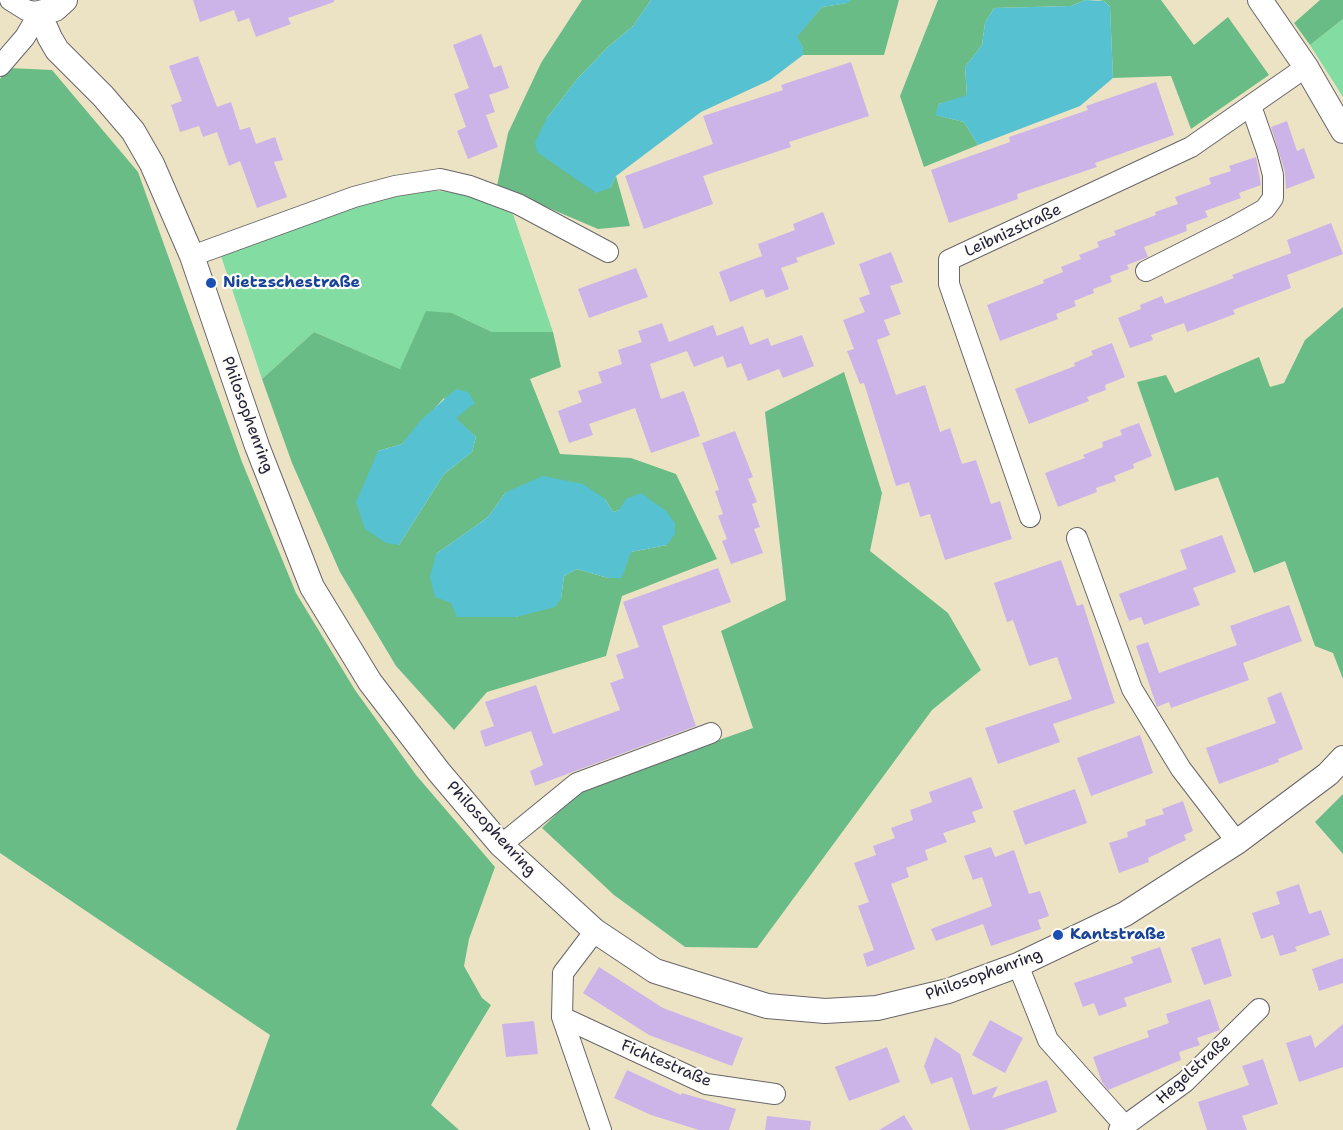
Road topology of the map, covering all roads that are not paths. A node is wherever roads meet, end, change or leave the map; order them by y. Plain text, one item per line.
1 (10, 0) edge
2 (65, 0) edge
3 (1260, 0) edge
4 (39, 13) junction
5 (0, 66) edge
6 (1306, 67) junction
7 (1251, 106) junction
8 (1343, 131) edge
9 (608, 252) dead end
10 (192, 255) junction
11 (1146, 271) dead end
12 (1030, 517) dead end
13 (1077, 538) dead end
14 (711, 733) dead end
15 (1343, 758) edge
16 (1237, 842) junction
17 (501, 845) junction
18 (595, 931) junction
19 (1018, 965) junction
20 (1259, 1009) dead end
21 (562, 1017) junction
22 (775, 1094) dead end
23 (1122, 1128) edge
24 (601, 1130) edge

1 - 4 street
2 - 4 street
3 - 6 street
4 - 5 street
4 - 10 street, Philosophenring
6 - 7 street, Leibnizstraße
6 - 8 street
7 - 11 street
7 - 12 street, Leibnizstraße
9 - 10 street
10 - 17 street, Philosophenring
13 - 16 street
14 - 17 street
15 - 16 street, Philosophenring
16 - 19 street, Philosophenring
17 - 18 street, Philosophenring
18 - 19 street, Philosophenring
18 - 21 street
19 - 23 street, Hegelstraße
20 - 23 street, Hegelstraße
21 - 22 street, Fichtestraße
21 - 24 street

